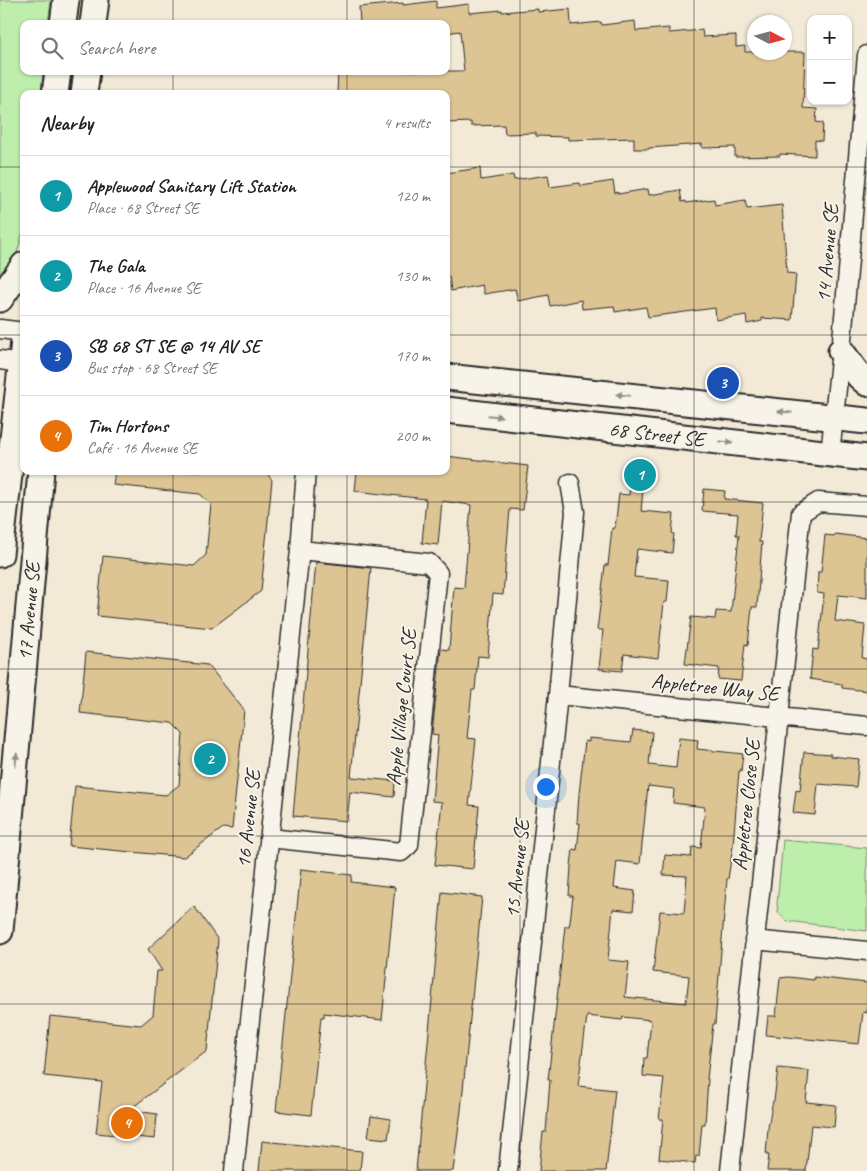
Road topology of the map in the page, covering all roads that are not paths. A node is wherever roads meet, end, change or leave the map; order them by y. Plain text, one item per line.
1 (66, 0) edge
2 (96, 0) edge
3 (64, 20) edge
4 (94, 20) edge
5 (867, 55) edge
6 (57, 75) edge
7 (86, 75) edge
8 (56, 90) edge
9 (85, 90) edge
10 (20, 271) edge
11 (0, 299) edge
12 (0, 329) edge
13 (20, 332) edge
14 (841, 351) junction
15 (17, 357) edge
16 (450, 377) edge
17 (867, 384) edge
18 (450, 410) edge
19 (833, 417) junction
20 (867, 421) edge
21 (830, 454) junction
22 (867, 458) edge
23 (41, 475) edge
24 (55, 475) edge
25 (306, 475) edge
26 (570, 483) dead end
27 (867, 506) edge
28 (35, 528) junction
29 (300, 550) junction
30 (0, 554) edge
31 (558, 695) junction
32 (778, 716) junction
33 (867, 726) edge
34 (269, 838) junction
35 (0, 931) edge
36 (754, 940) junction
37 (867, 951) edge
38 (234, 1171) edge
39 (508, 1171) edge
40 (730, 1171) edge

1 - 3 main road
2 - 4 main road
5 - 14 street, 14 Avenue SE
6 - 8 main road
7 - 9 main road
10 - 11 main road
12 - 13 street
14 - 17 main road
14 - 19 street, 14 Avenue SE
15 - 30 main road, 17 Avenue SE
19 -> 16 main road, 68 Street SE
18 -> 21 main road, 68 Street SE
19 - 20 main road, 68 Street SE
19 - 21 street, 14 Avenue SE
21 - 22 main road, 68 Street SE
23 - 28 main road, 17 Avenue SE
24 - 28 main road
25 - 29 street, 16 Avenue SE
26 - 31 street, 15 Avenue SE
27 - 32 street, Appletree Close SE
35 -> 28 main road, 17 Avenue SE
29 - 34 street, 16 Avenue SE
29 - 34 street, Apple Village Court SE
31 - 32 street, Appletree Way SE
31 - 39 street, 15 Avenue SE
32 - 33 street, Appletree Way SE
32 - 36 street, Appletree Close SE
34 - 38 street, 16 Avenue SE
36 - 37 street
36 - 40 street, Appletree Close SE

